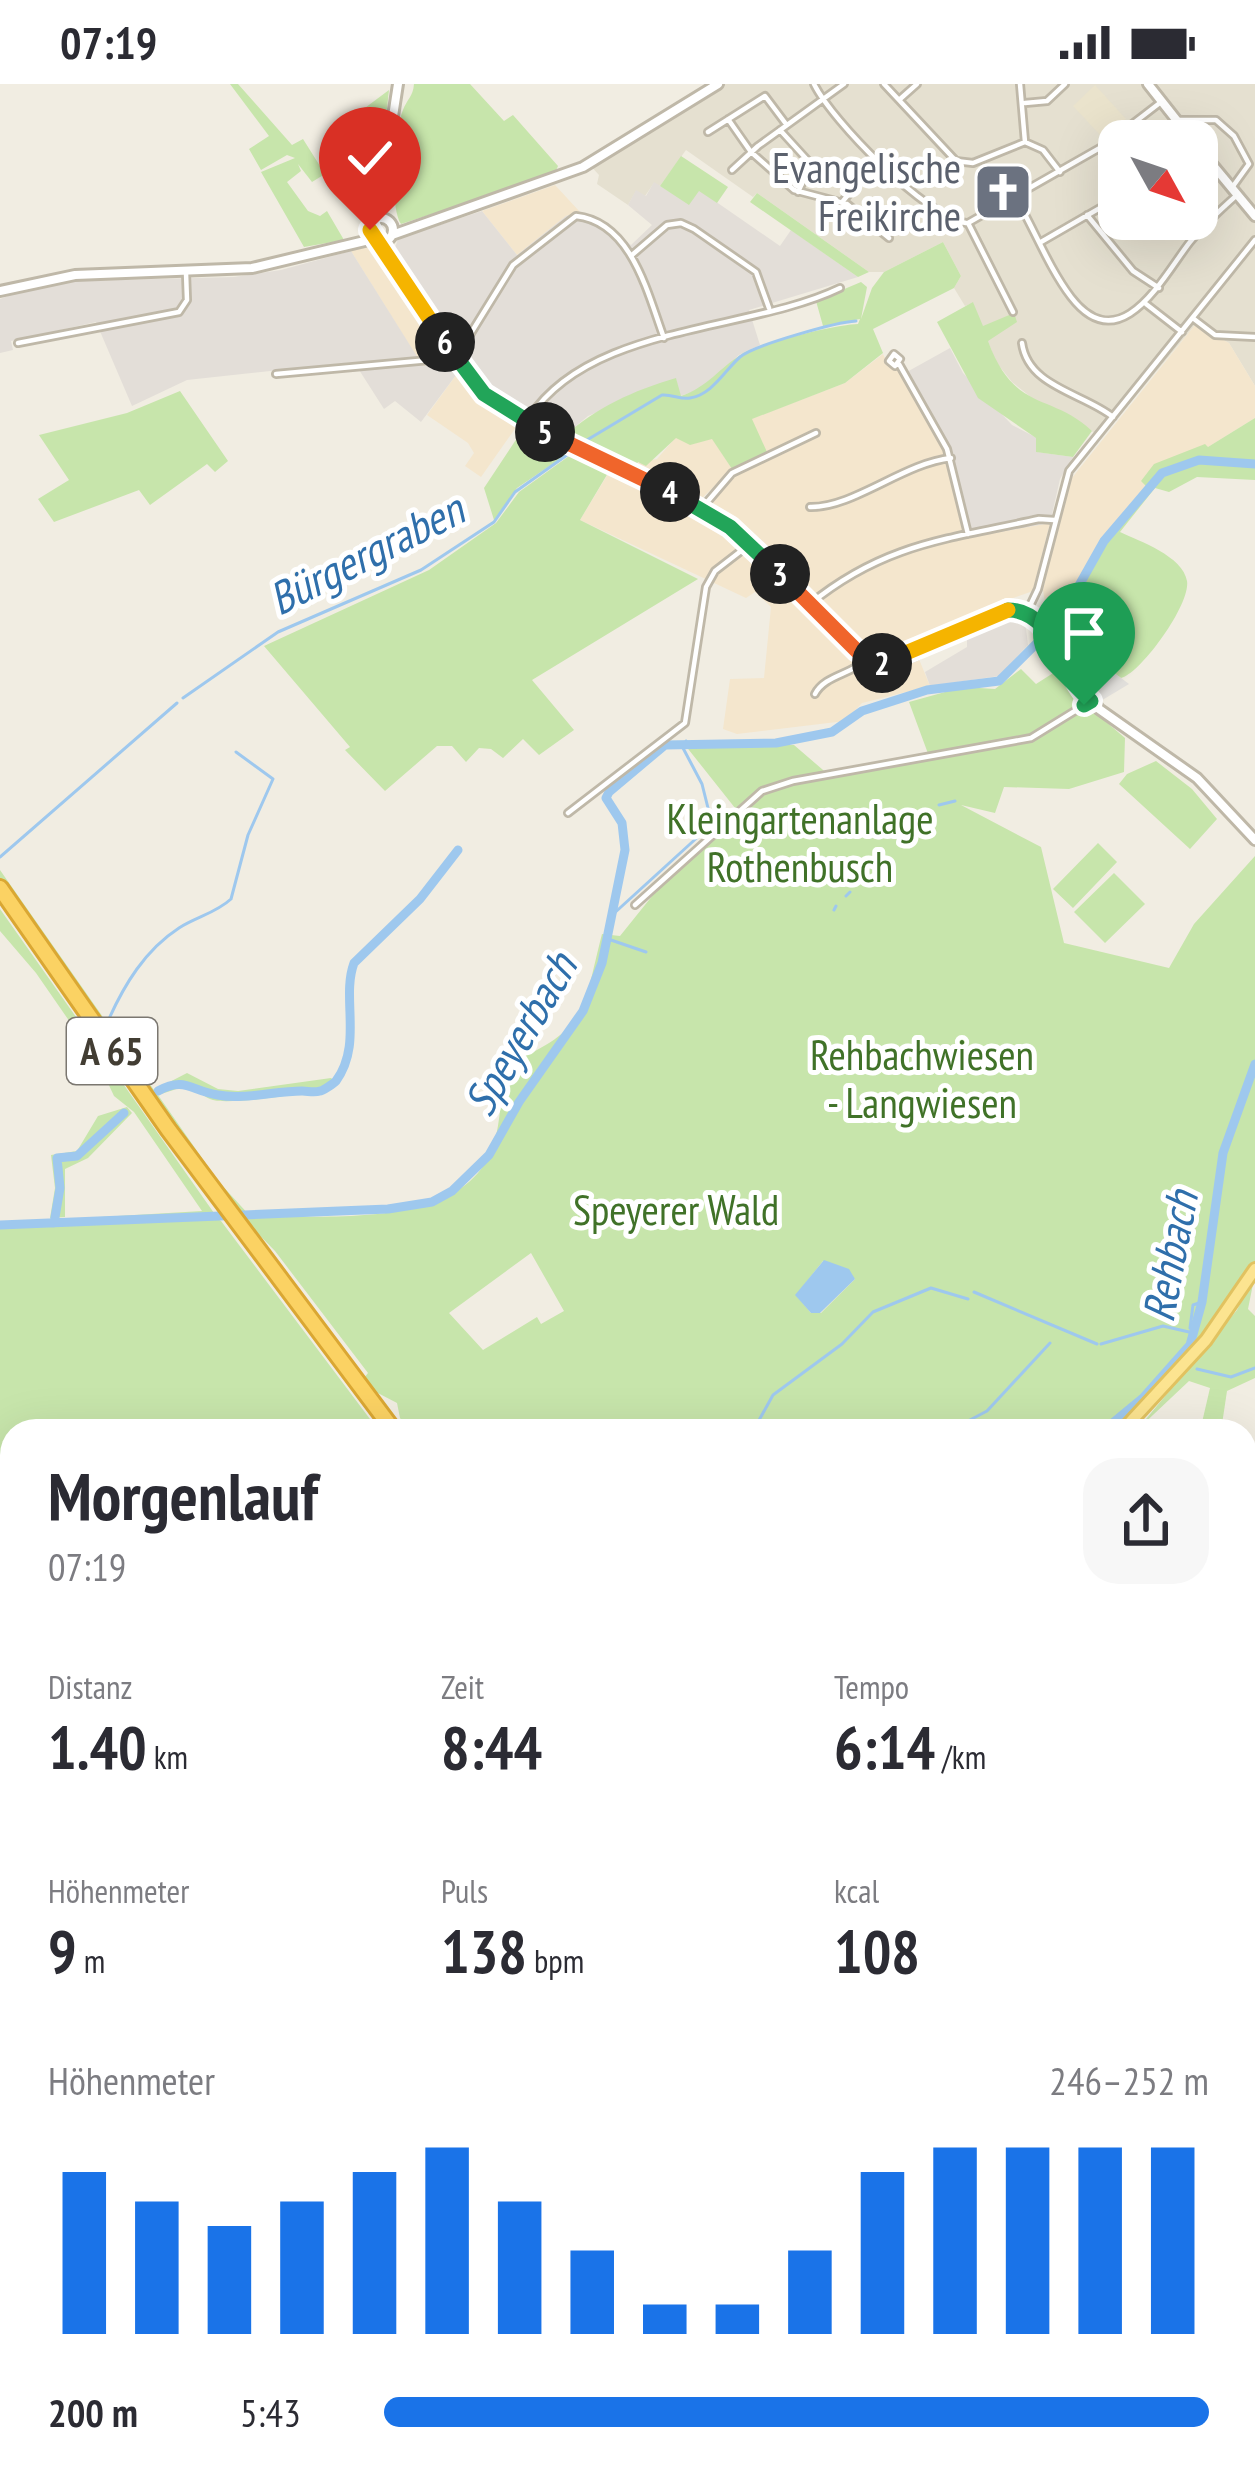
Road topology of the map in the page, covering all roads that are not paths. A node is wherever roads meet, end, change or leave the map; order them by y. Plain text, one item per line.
1 (398, 84) edge
2 (718, 84) edge
3 (814, 84) edge
4 (844, 84) edge
5 (884, 84) edge
6 (917, 84) edge
7 (1020, 84) edge
8 (1065, 84) edge
9 (1148, 84) edge
10 (1161, 99) junction
11 (899, 100) junction
12 (823, 101) junction
13 (1025, 103) junction
14 (728, 119) junction
15 (1179, 120) edge
16 (1218, 121) edge
17 (784, 128) junction
18 (708, 132) dead end
19 (1025, 142) junction
20 (752, 152) junction
21 (878, 159) junction
22 (732, 170) dead end
23 (1060, 172) junction
24 (1218, 173) edge
25 (798, 192) junction
26 (1234, 192) junction
27 (1016, 197) junction
28 (842, 202) junction
29 (1098, 209) edge
30 (1087, 215) junction
31 (1255, 216) edge
32 (968, 223) junction
33 (382, 231) junction
34 (889, 238) dead end
35 (1255, 240) edge
36 (1041, 242) junction
37 (632, 255) junction
38 (185, 273) junction
39 (1159, 287) junction
40 (840, 288) dead end
41 (0, 291) edge
42 (1146, 304) junction
43 (770, 308) junction
44 (1013, 312) dead end
45 (1193, 318) junction
46 (1182, 332) junction
47 (664, 338) junction
48 (1255, 338) edge
49 (18, 343) dead end
50 (1022, 343) dead end
51 (451, 351) junction
52 (899, 364) dead end
53 (276, 374) dead end
54 (1113, 416) junction
55 (526, 423) junction
56 (816, 433) dead end
57 (951, 458) junction
58 (810, 507) dead end
59 (702, 508) junction
60 (1054, 520) junction
61 (968, 534) junction
62 (750, 544) junction
63 (810, 604) junction
64 (1027, 612) junction
65 (867, 659) junction
66 (815, 694) dead end
67 (1091, 701) junction
68 (568, 813) dead end
69 (1255, 840) edge
70 (0, 888) edge
71 (0, 902) edge
72 (635, 905) dead end
73 (226, 1215) junction
74 (1255, 1269) edge
75 (1140, 1414) junction
76 (376, 1419) edge
77 (385, 1419) edge
78 (1135, 1419) edge
79 (1138, 1419) edge

1 - 33 street
2 - 33 street
3 - 12 street
4 - 12 street
5 - 11 street
6 - 11 street
7 - 13 street
8 - 13 street
9 - 10 street
10 - 15 street
10 - 23 street
11 - 19 street
12 - 17 street
12 - 21 street
13 - 19 street
14 - 17 street
14 - 18 street
14 - 20 street
16 - 26 street
17 - 20 street
17 - 25 street
19 - 23 street
20 - 22 street
20 - 25 street
21 - 28 street
21 - 32 street
23 - 27 street
24 - 26 street
25 - 28 street
26 - 31 street
26 - 39 street
27 - 32 street
27 - 36 street
28 - 34 street
29 - 30 street
30 - 36 street
30 - 39 street
32 - 44 street
33 - 38 street
33 - 51 street
35 - 45 street
36 - 42 street
37 - 43 street
37 - 47 street
37 - 51 street
38 - 41 street
38 - 49 street
39 - 42 street
40 - 43 street
42 - 46 street
43 - 47 street
45 - 46 street
45 - 48 street
46 - 54 street
47 - 55 street
50 - 54 street
51 - 53 street
51 - 55 street
52 - 57 street
54 - 60 street
55 - 59 street
56 - 59 street
57 - 58 street
57 - 61 street
59 - 62 street
60 - 61 street
60 - 64 street
61 - 63 street
62 - 63 street
62 - 68 street
63 - 65 street
64 - 65 street
64 - 67 street
65 - 66 street
67 - 69 street
67 - 72 street
70 - 73 highway, A 65
71 - 73 highway, A 65
73 - 76 highway, A 65
73 - 77 highway, A 65
74 - 75 main road
75 - 78 main road
75 - 79 main road

